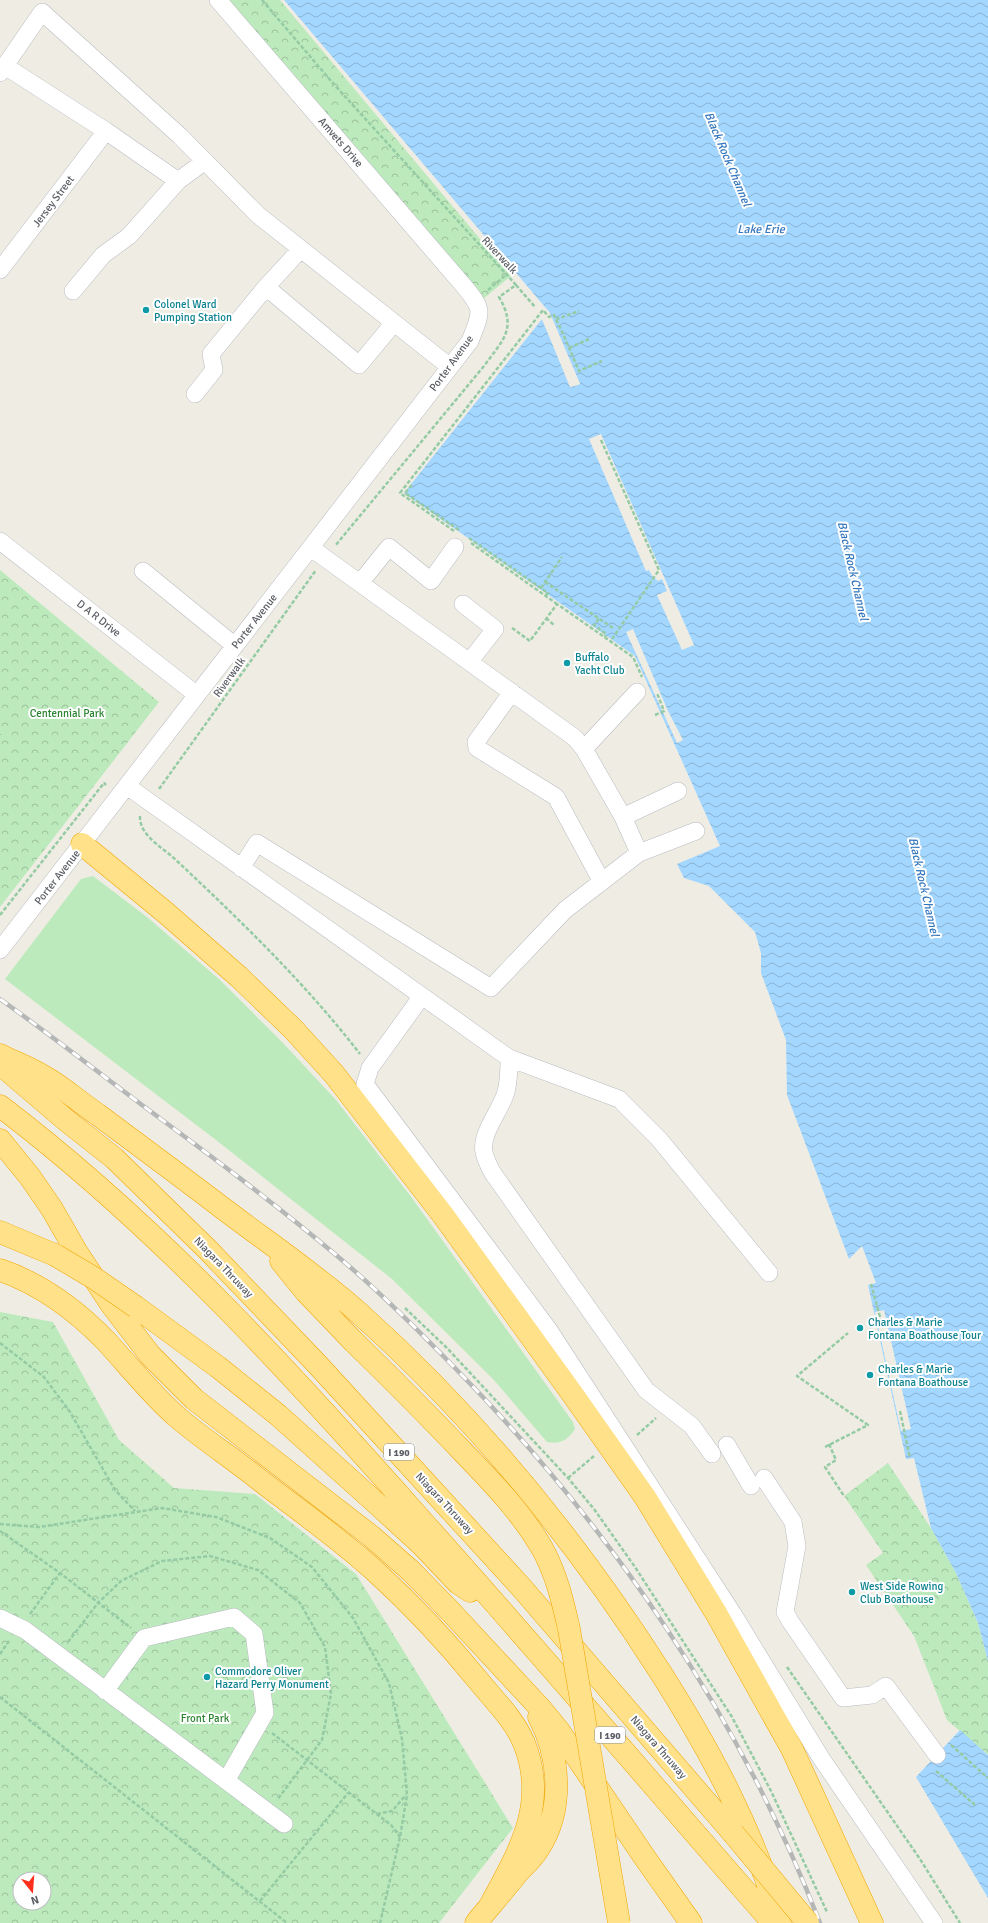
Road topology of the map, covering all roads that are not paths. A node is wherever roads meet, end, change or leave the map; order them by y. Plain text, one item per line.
1 (218, 0) edge
2 (3, 70) edge
3 (106, 131) junction
4 (205, 161) junction
5 (178, 181) junction
6 (301, 249) junction
7 (0, 270) edge
8 (463, 285) joint
9 (266, 287) junction
10 (73, 291) dead end
11 (393, 324) junction
12 (450, 367) junction
13 (195, 394) dead end
14 (459, 540) road end
15 (0, 541) edge
16 (311, 548) junction
17 (143, 571) dead end
18 (360, 583) junction
19 (464, 604) dead end
20 (235, 646) junction
21 (470, 661) junction
22 (512, 692) junction
23 (637, 692) dead end
24 (197, 695) junction
25 (584, 748) junction
26 (127, 786) junction
27 (678, 791) dead end
28 (623, 817) junction
29 (696, 831) dead end
30 (82, 844) junction
31 (639, 854) junction
32 (241, 868) junction
33 (602, 882) junction
34 (4, 945) edge
35 (422, 996) junction
36 (0, 1055) edge
37 (509, 1058) junction
38 (0, 1064) edge
39 (0, 1106) edge
40 (0, 1140) edge
41 (0, 1232) edge
42 (266, 1242) junction
43 (0, 1270) edge
44 (769, 1272) dead end
45 (727, 1446) dead end
46 (712, 1454) dead end
47 (0, 1618) edge
48 (511, 1621) junction
49 (498, 1664) junction
50 (105, 1691) junction
51 (939, 1755) road end
52 (226, 1781) junction
53 (284, 1824) dead end
54 (490, 1906) junction
55 (476, 1923) edge
56 (619, 1923) edge
57 (691, 1923) edge
58 (773, 1923) edge
59 (780, 1923) edge
60 (808, 1923) edge
61 (872, 1923) edge
62 (934, 1923) edge

1 - 8 street, Amvets Drive
2 - 3 street
2 - 4 street
3 - 5 street
3 - 7 street, Jersey Street
4 - 5 street
4 - 6 street
5 - 10 street
6 - 9 street
6 - 11 street
8 - 12 street, Porter Avenue
9 - 11 street
9 - 13 street
11 - 12 street
12 - 16 street, Porter Avenue
14 - 18 street
15 - 24 street, D A R Drive
16 - 18 street
16 - 20 street, Porter Avenue
17 - 20 street
18 - 21 street
19 - 21 street
20 - 24 street, Porter Avenue
21 - 22 street
22 - 25 street
22 - 33 street
23 - 25 street
24 - 26 street, Porter Avenue
25 - 28 street
26 - 30 street, Porter Avenue
26 - 32 street
27 - 28 street
28 - 31 street
29 - 31 street
30 - 34 street, Porter Avenue
30 - 61 highway
31 - 33 street
32 - 33 street
32 - 35 street
35 - 37 street
35 - 62 street
36 - 42 highway
37 - 44 street
37 - 46 street
38 - 60 highway, Niagara Thruway / I 190, bridge
39 - 48 highway, I 190
40 - 49 highway
41 - 48 highway, bridge
42 - 56 highway, bridge
42 - 59 highway
43 - 54 highway
45 - 51 street
47 - 50 street
48 - 58 highway, I 190
49 - 54 highway
49 - 57 highway
50 - 52 street
50 - 52 street
52 - 53 street
54 - 55 highway

